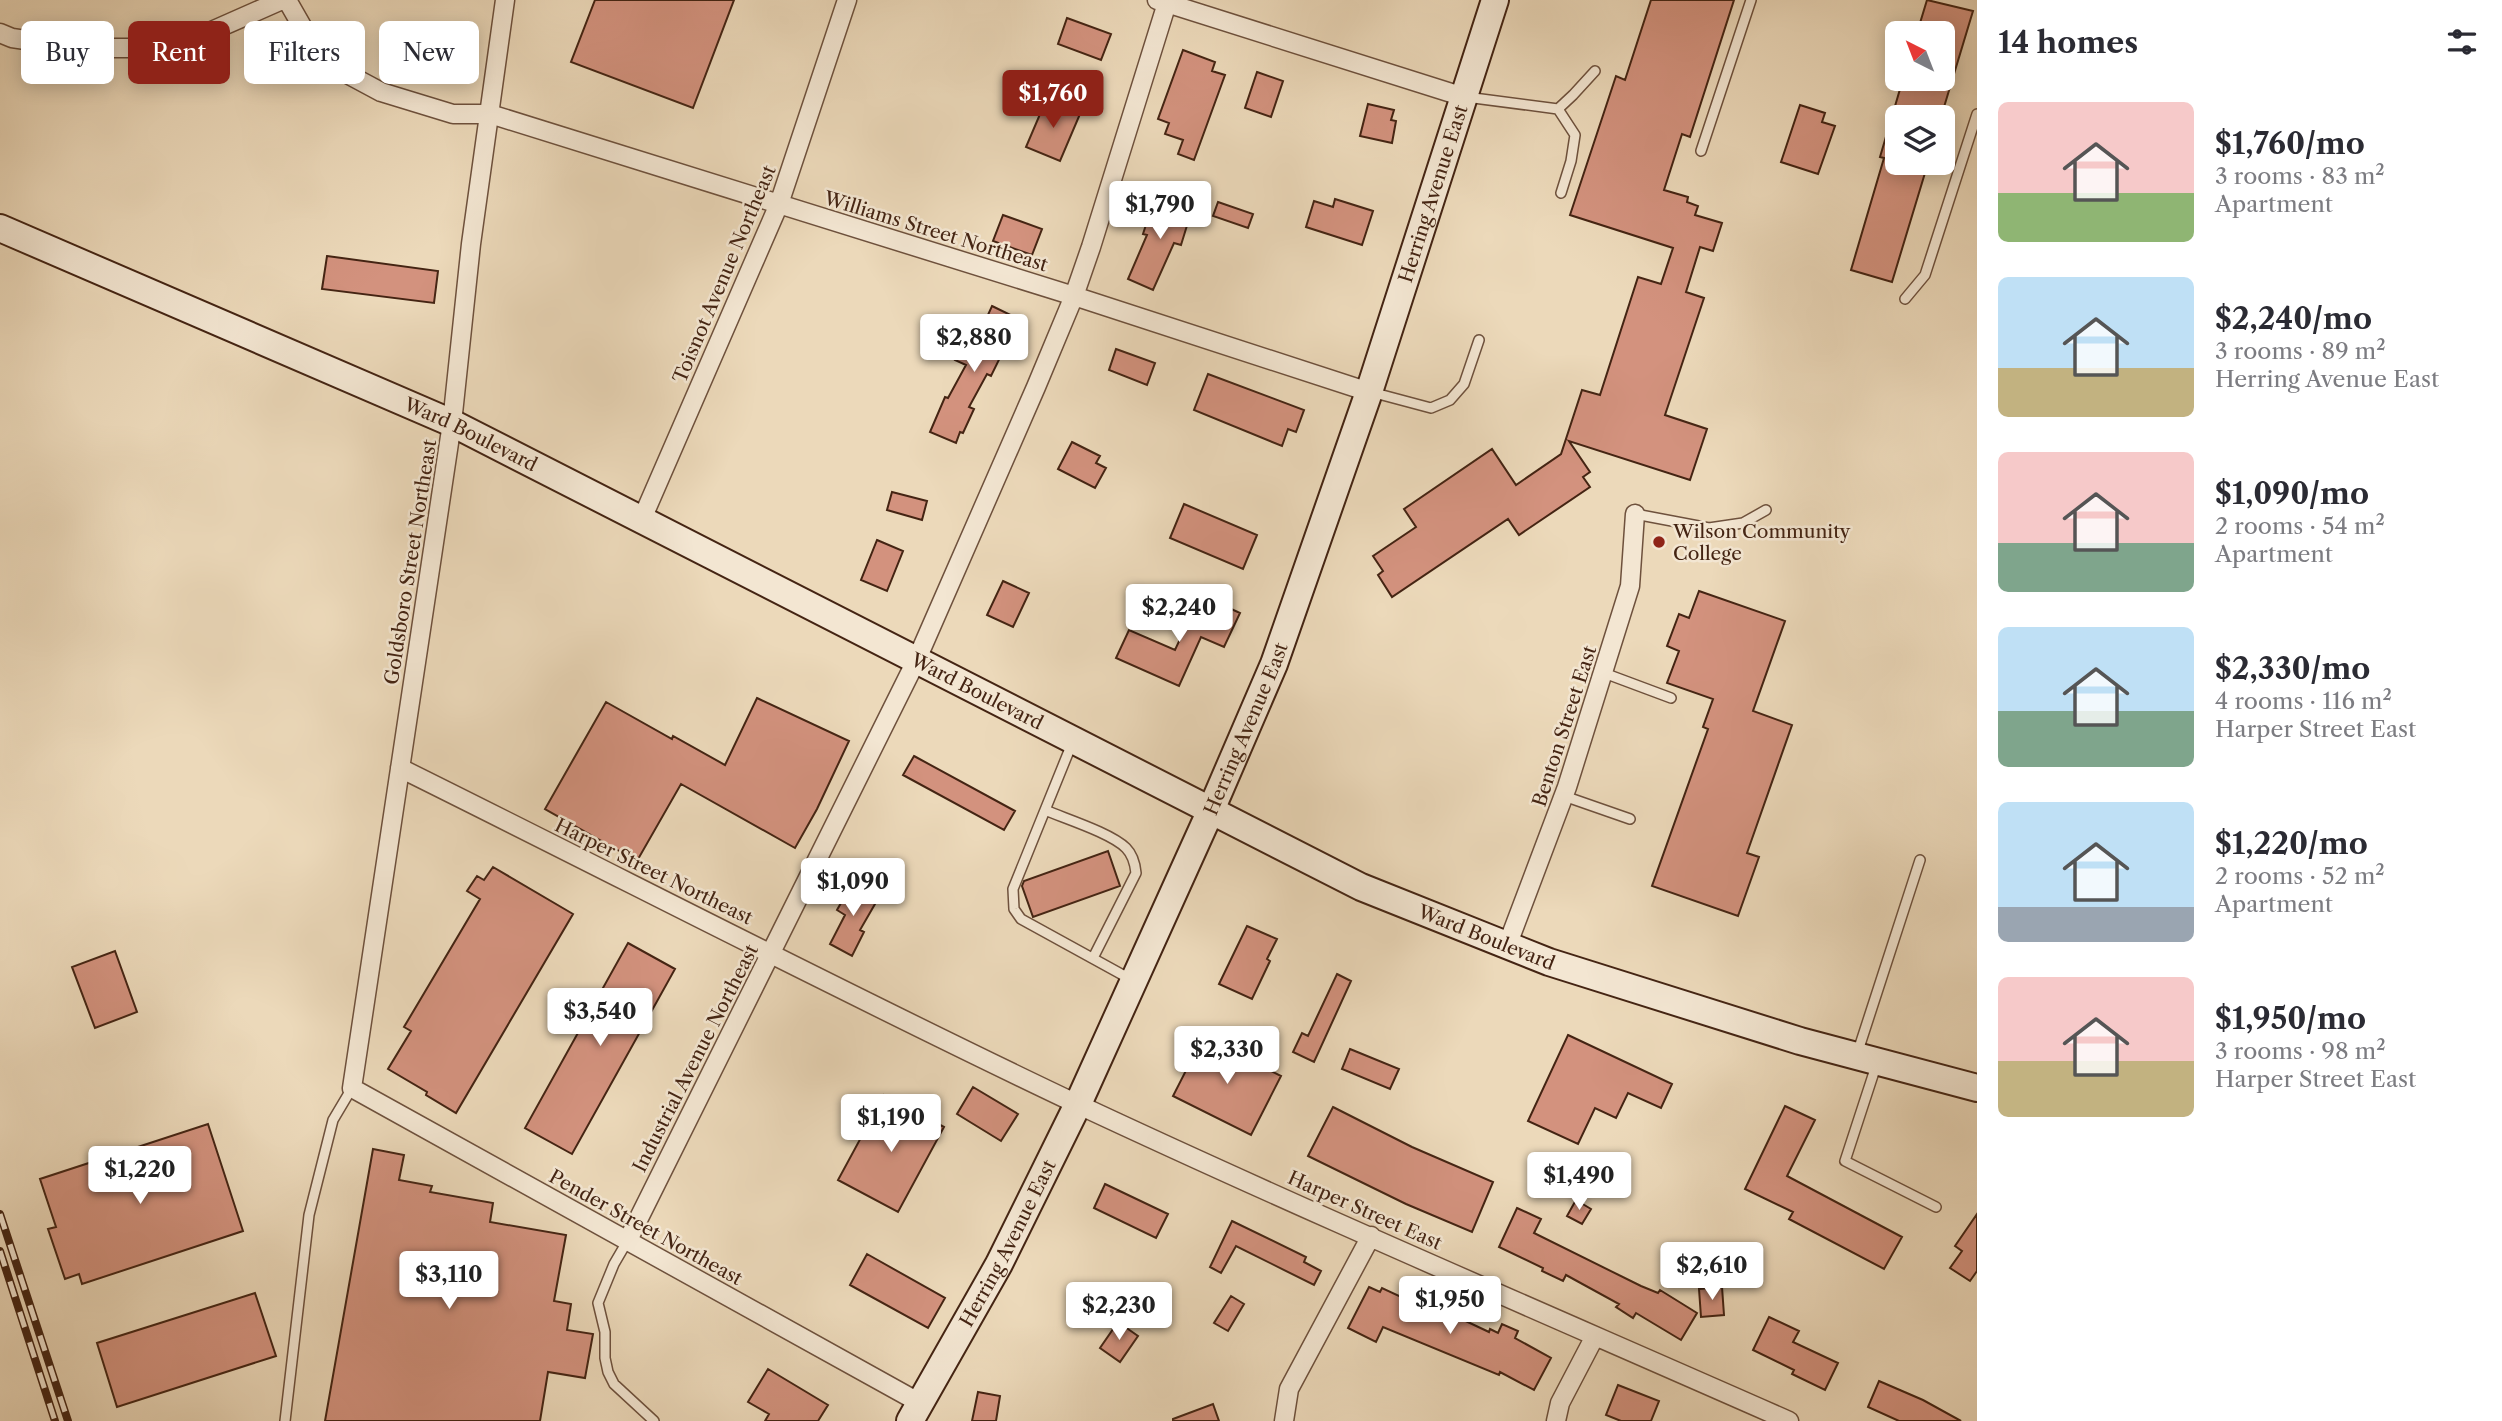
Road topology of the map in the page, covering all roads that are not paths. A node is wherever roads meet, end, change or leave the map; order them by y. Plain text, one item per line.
1 (284, 0) edge
2 (505, 0) edge
3 (846, 0) edge
4 (1495, 0) edge
5 (1751, 0) edge
6 (1162, 2) edge
7 (0, 33) edge
8 (1595, 71) dead end
9 (1464, 97) junction
10 (1558, 109) junction
11 (490, 114) junction
12 (1977, 114) edge
13 (1701, 151) dead end
14 (1561, 193) dead end
15 (779, 204) junction
16 (0, 228) edge
17 (1074, 296) junction
18 (1905, 299) dead end
19 (1479, 340) dead end
20 (1369, 392) junction
21 (452, 423) junction
22 (1766, 510) dead end
23 (1635, 514) joint
24 (642, 520) junction
25 (917, 659) junction
26 (1604, 673) junction
27 (1671, 698) dead end
28 (1073, 740) junction
29 (400, 768) junction
30 (1564, 796) junction
31 (1045, 810) junction
32 (1211, 810) junction
33 (1630, 819) dead end
34 (1920, 859) dead end
35 (1507, 946) junction
36 (771, 953) junction
37 (1093, 958) junction
38 (1134, 981) junction
39 (1867, 1059) junction
40 (352, 1088) junction
41 (1977, 1088) edge
42 (1079, 1104) junction
43 (1936, 1207) dead end
44 (1371, 1236) junction
45 (628, 1240) junction
46 (1595, 1336) junction
47 (915, 1412) edge
48 (285, 1421) edge
49 (654, 1421) edge
50 (1284, 1421) edge
51 (1556, 1421) edge
52 (1788, 1421) edge

1 - 7 street
1 - 11 street, Williams Street Northeast
2 - 11 street, Goldsboro Street Northeast
3 - 15 street, Toisnot Avenue Northeast
4 - 9 main road, Herring Avenue East
5 - 13 lane
6 - 9 street
6 - 17 street, Industrial Avenue Northeast
8 - 10 lane
9 - 10 lane
9 - 20 main road, Herring Avenue East
10 - 14 lane
11 - 15 street, Williams Street Northeast
11 - 21 street, Goldsboro Street Northeast
12 - 18 lane
15 - 17 street, Williams Street Northeast
15 - 24 street, Toisnot Avenue Northeast
16 - 21 main road, Ward Boulevard
17 - 20 street, Williams Street Northeast
17 - 25 street, Industrial Avenue Northeast
19 - 20 lane
20 - 32 main road, Herring Avenue East
21 - 24 main road, Ward Boulevard
21 - 29 street, Goldsboro Street Northeast
22 - 23 lane
23 - 26 street, Benton Street East
24 - 25 main road, Ward Boulevard
25 - 28 main road, Ward Boulevard
25 - 36 street, Industrial Avenue Northeast
26 - 27 lane
26 - 30 street, Benton Street East
28 - 31 lane
28 - 32 main road, Ward Boulevard
29 - 36 street, Harper Street Northeast
29 - 40 street, Goldsboro Street Northeast
30 - 33 lane
30 - 35 street, Benton Street East
31 - 37 lane
31 - 37 lane
32 - 35 main road, Ward Boulevard
32 - 38 main road, Herring Avenue East
34 - 39 lane
35 - 39 main road, Ward Boulevard
36 - 42 street, Harper Street Northeast
36 - 45 street, Industrial Avenue Northeast
37 - 38 lane
38 - 42 main road, Herring Avenue East
39 - 41 main road, Ward Boulevard
39 - 43 lane
40 - 45 street, Pender Street Northeast
40 - 48 lane
42 - 44 street, Harper Street East
42 - 47 main road, Herring Avenue East
44 - 46 street, Harper Street East
44 - 50 street
45 - 47 street, Pender Street Northeast
45 - 49 lane
46 - 51 street
46 - 52 street, Harper Street East

